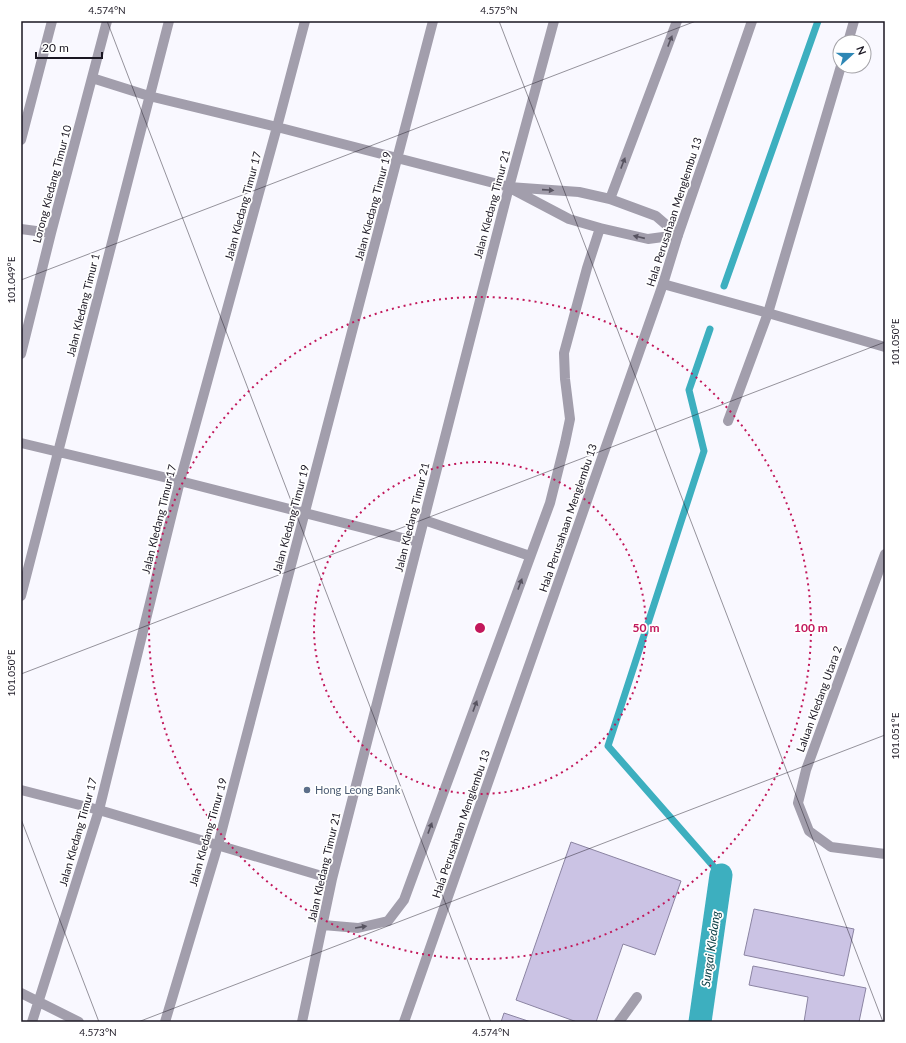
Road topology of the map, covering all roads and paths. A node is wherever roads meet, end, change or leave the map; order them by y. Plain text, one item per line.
1 (52, 21) edge
2 (107, 21) edge
3 (169, 21) edge
4 (305, 21) edge
5 (433, 21) edge
6 (554, 21) edge
7 (677, 21) edge
8 (752, 21) edge
9 (854, 21) edge
10 (850, 34) edge
11 (839, 74) edge
12 (92, 78) junction
13 (149, 96) junction
14 (277, 127) junction
15 (21, 140) edge
16 (398, 158) junction
17 (509, 187) junction
18 (610, 199) junction
19 (21, 228) edge
20 (600, 228) junction
21 (51, 234) junction
22 (678, 235) junction
23 (663, 284) junction
24 (768, 313) junction
25 (885, 347) edge
26 (21, 354) edge
27 (728, 421) dead end
28 (21, 443) edge
29 (58, 452) junction
30 (180, 480) junction
31 (305, 512) junction
32 (424, 520) junction
33 (418, 542) junction
34 (885, 554) edge
35 (530, 556) junction
36 (21, 596) edge
37 (21, 790) edge
38 (99, 810) junction
39 (218, 845) junction
40 (885, 854) edge
41 (332, 879) junction
42 (323, 925) junction
43 (21, 993) edge
44 (637, 997) dead end
45 (38, 1002) junction
46 (32, 1022) edge
47 (79, 1022) edge
48 (165, 1022) edge
49 (302, 1022) edge
50 (404, 1022) edge
51 (619, 1022) edge

1 - 15 street
2 - 12 street, Lorong Kledang Timur 10
3 - 13 street, Jalan Kledang Timur 1
4 - 14 street, Jalan Kledang Timur 17
5 - 16 street, Jalan Kledang Timur 19
6 - 17 street, Jalan Kledang Timur 21
18 -> 7 street
8 - 22 street, Hala Perusahaan Menglembu 13
9 - 10 street
11 - 24 street
12 - 13 street
12 - 21 street, Lorong Kledang Timur 10
13 - 14 street
13 - 29 street, Jalan Kledang Timur 1
14 - 16 street
14 - 30 street, Jalan Kledang Timur 17
16 - 17 street
16 - 31 street, Jalan Kledang Timur 19
17 -> 18 street
17 - 20 street
17 - 32 street, Jalan Kledang Timur 21
18 - 22 street
19 - 21 street
22 -> 20 street
20 - 35 street
21 - 26 street, Lorong Kledang Timur 10
22 - 23 street, Hala Perusahaan Menglembu 13
23 - 24 street
23 - 50 street, Hala Perusahaan Menglembu 13
24 - 25 street
24 - 27 street
28 - 29 street
29 - 30 street
29 - 36 street, Jalan Kledang Timur 1
30 - 31 street
30 - 38 street, Jalan Kledang Timur 17
31 - 33 street
31 - 39 street, Jalan Kledang Timur 19
32 - 33 street, Jalan Kledang Timur 21
32 - 35 street
33 - 41 street, Jalan Kledang Timur 21
34 - 40 street, Laluan Kledang Utara 2
42 -> 35 street
37 - 38 street
38 - 39 street
38 - 45 street, Jalan Kledang Timur 17
39 - 41 street
39 - 48 street, Jalan Kledang Timur 19
41 - 42 street, Jalan Kledang Timur 21
42 - 49 street, Jalan Kledang Timur 21
43 - 45 street
44 - 51 street
45 - 46 street, Jalan Kledang Timur 17
45 - 47 street

